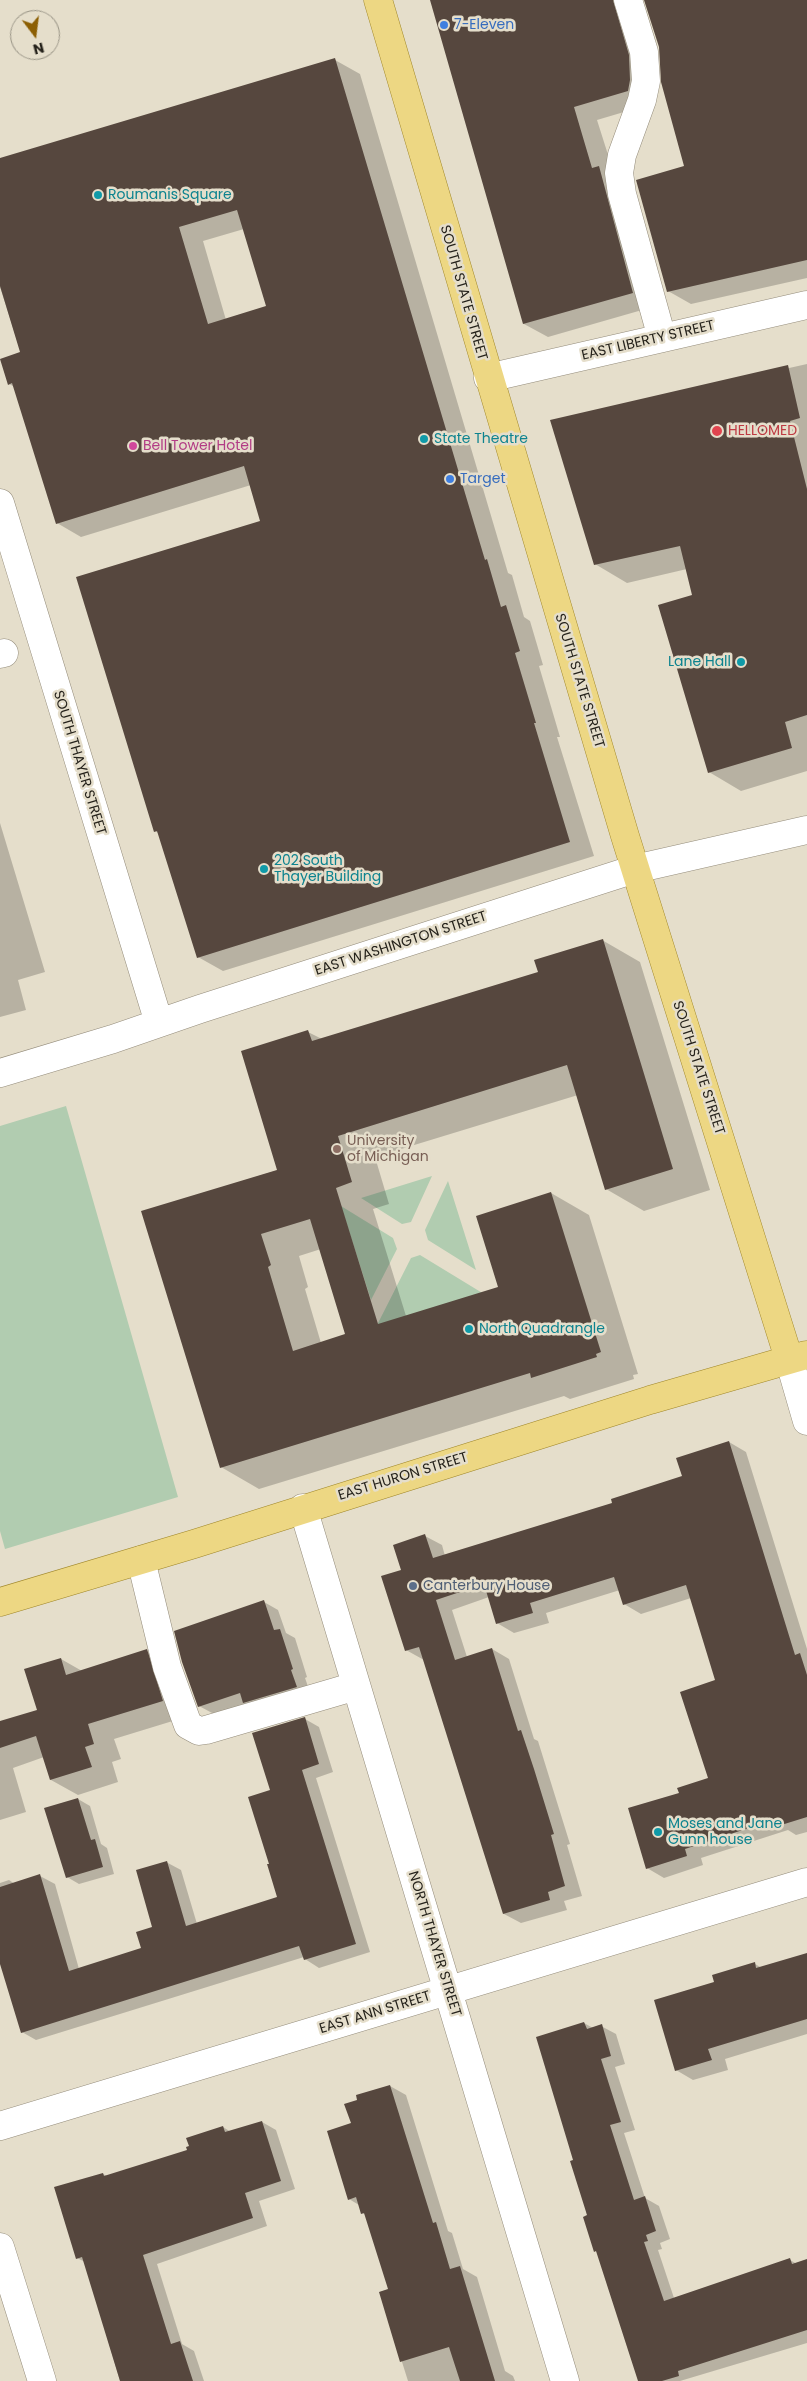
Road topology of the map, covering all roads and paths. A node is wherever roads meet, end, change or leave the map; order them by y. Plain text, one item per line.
1 (378, 0) edge
2 (628, 0) edge
3 (807, 305) edge
4 (662, 338) junction
5 (488, 378) junction
6 (0, 503) edge
7 (807, 830) edge
8 (635, 869) junction
9 (159, 1023) junction
10 (0, 1073) edge
11 (798, 1357) edge
12 (807, 1421) edge
13 (303, 1508) junction
14 (141, 1560) junction
15 (0, 1602) edge
16 (356, 1686) junction
17 (807, 1882) edge
18 (448, 1990) junction
19 (0, 2126) edge
20 (0, 2247) edge
21 (42, 2381) edge
22 (565, 2381) edge

1 - 5 main road, SOUTH STATE STREET
2 - 4 street
3 - 4 street, EAST LIBERTY STREET
4 - 5 street, EAST LIBERTY STREET
5 - 8 main road, SOUTH STATE STREET
6 - 9 street, SOUTH THAYER STREET
7 - 8 street, EAST WASHINGTON STREET
8 - 9 street, EAST WASHINGTON STREET
8 - 11 main road, SOUTH STATE STREET
9 - 10 street, EAST WASHINGTON STREET
11 - 12 street
11 - 13 main road, EAST HURON STREET
13 - 14 main road, EAST HURON STREET
13 - 16 street, NORTH THAYER STREET
14 - 15 main road, EAST HURON STREET
14 - 16 street
16 - 18 street, NORTH THAYER STREET
17 - 18 street, EAST ANN STREET
18 - 19 street, EAST ANN STREET
18 - 22 street, NORTH THAYER STREET
20 - 21 street

